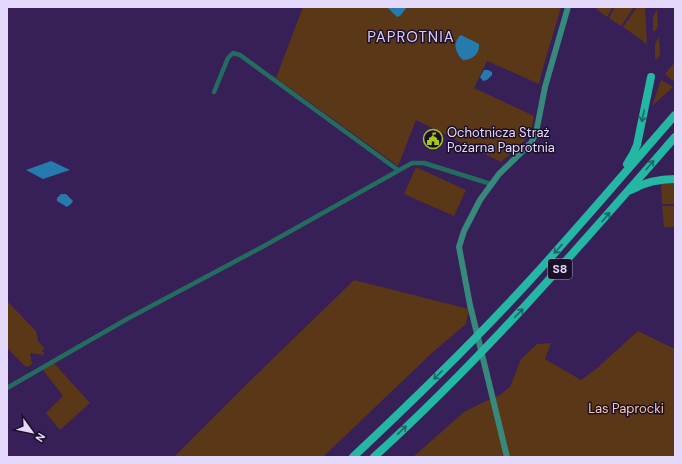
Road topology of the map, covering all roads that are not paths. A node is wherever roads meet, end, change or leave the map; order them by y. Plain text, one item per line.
1 (568, 7) edge
2 (651, 77) dead end
3 (214, 92) dead end
4 (675, 115) edge
5 (675, 137) edge
6 (398, 170) junction
7 (675, 179) edge
8 (491, 184) junction
9 (612, 188) junction
10 (626, 194) junction
11 (7, 388) edge
12 (353, 457) edge
13 (374, 457) edge
14 (507, 457) edge

1 - 8 street
2 -> 9 highway
3 - 6 street
4 - 9 highway, S8
10 -> 5 highway, S8
6 - 8 street
6 - 11 street
7 - 10 highway
8 - 14 street
9 -> 12 highway, S8
13 -> 10 highway, S8

